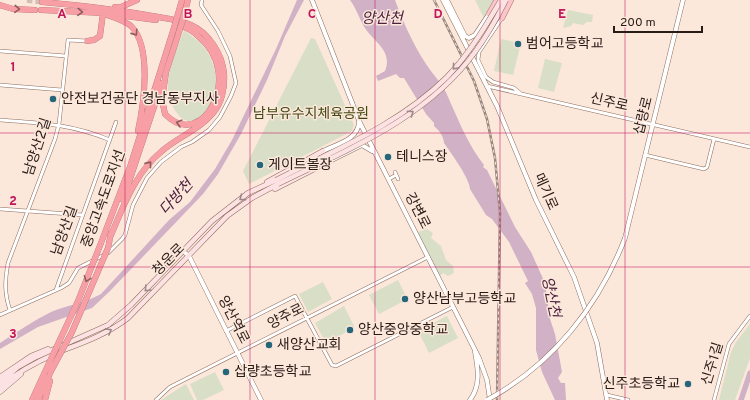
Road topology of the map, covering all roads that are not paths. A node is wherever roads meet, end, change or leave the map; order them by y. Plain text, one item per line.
1 (137, 0) edge
2 (182, 0) edge
3 (188, 0) edge
4 (202, 0) edge
5 (312, 0) edge
6 (443, 0) edge
7 (447, 0) edge
8 (497, 0) edge
9 (501, 0) edge
10 (506, 0) edge
11 (511, 0) edge
12 (683, 0) edge
13 (42, 2) dead end
14 (0, 5) edge
15 (103, 11) junction
16 (489, 14) joint
17 (180, 18) junction
18 (502, 18) joint
19 (176, 31) junction
20 (87, 41) joint
21 (0, 51) edge
22 (66, 56) junction
23 (166, 72) junction
24 (0, 85) edge
25 (486, 86) junction
26 (62, 90) junction
27 (522, 94) junction
28 (0, 120) edge
29 (359, 120) junction
30 (116, 122) dead end
31 (59, 124) junction
32 (653, 124) junction
33 (714, 139) junction
34 (110, 140) junction
35 (750, 147) edge
36 (323, 152) joint
37 (375, 152) junction
38 (645, 155) junction
39 (328, 162) joint
40 (131, 164) junction
41 (389, 179) junction
42 (398, 179) dead end
43 (277, 182) junction
44 (258, 188) junction
45 (263, 192) junction
46 (0, 209) edge
47 (28, 211) junction
48 (83, 215) junction
49 (110, 235) junction
50 (183, 251) junction
51 (189, 256) junction
52 (428, 257) junction
53 (56, 290) junction
54 (453, 307) junction
55 (10, 310) junction
56 (0, 315) edge
57 (750, 316) edge
58 (308, 319) junction
59 (226, 330) junction
60 (80, 339) junction
61 (74, 346) junction
62 (474, 348) junction
63 (238, 354) junction
64 (53, 371) junction
65 (0, 376) edge
66 (0, 382) edge
67 (0, 387) edge
68 (0, 392) edge
69 (607, 398) edge
70 (32, 400) edge
71 (38, 400) edge
72 (45, 400) edge
73 (156, 400) edge
74 (262, 400) edge
75 (470, 400) edge
76 (489, 400) edge
77 (628, 400) edge
78 (714, 400) edge

1 - 15 highway
2 - 17 highway, 중앙고속도로지선
3 - 17 highway, 중앙고속도로지선
4 - 53 street
5 - 29 street, 강변로
6 - 25 street, 메기로
7 - 16 street
8 - 16 main road
9 -> 43 main road, bridge
43 -> 10 main road, bridge
11 - 18 main road
12 - 32 street, 삽량로
13 - 15 highway
14 -> 15 highway
15 - 20 highway
15 -> 23 highway
15 -> 40 highway
49 -> 15 highway
17 - 19 highway, 중앙고속도로지선, bridge
18 - 27 street
19 - 23 highway, 중앙고속도로지선
19 - 40 highway, 중앙고속도로지선
20 - 22 street, 남양산2길
21 - 22 street
22 - 26 street, 남양산2길
23 - 49 highway, 중앙고속도로지선
24 - 26 street
25 - 27 street, 신주로
25 - 69 street, 메기로
26 - 31 street, 남양산2길
27 - 32 street, 신주로
28 - 31 street
29 - 36 street
29 - 37 street, 강변로
30 - 34 street, 남양산길
31 - 34 street
31 - 47 street, 남양산2길
32 - 33 street, 신주로
32 - 38 street, 삽량로
33 - 35 street, 신주로
33 - 38 street
34 - 48 street, 남양산길
36 - 44 main road
37 - 39 street
37 - 41 street, 강변로
38 - 76 street, 삽량로, bridge
39 - 45 main road
40 -> 70 highway, 중앙고속도로지선, bridge
41 - 42 street
41 - 52 street, 강변로
43 - 44 main road, 청운로
43 - 45 main road, 청운로
44 -> 50 main road, 청운로
45 - 51 main road, 청운로
46 - 47 street
47 - 48 street
47 - 55 street, 남양산2길
48 - 53 street, 남양산길
49 - 64 highway, 중앙고속도로지선, bridge
50 - 51 street, 양산역로
50 -> 60 main road, 청운로
51 - 59 street, 양산역로
61 -> 51 main road, 청운로
52 - 54 street, 강변로
52 - 58 street, 양주로
53 - 55 street
54 - 58 street
54 - 62 street, 강변로
55 - 56 street
57 - 78 street, 신주1길
58 - 59 street
58 - 63 street, 양주로
59 - 63 street, 양산역로
60 - 65 main road, 청운로
60 - 66 main road, 청운로
61 - 67 main road, 청운로
61 - 68 main road, 청운로
62 - 75 street
62 - 76 street, 강변로
63 - 73 street, 양주로
63 - 74 street, 양산역로
64 - 71 highway
64 - 72 highway
69 - 77 street

